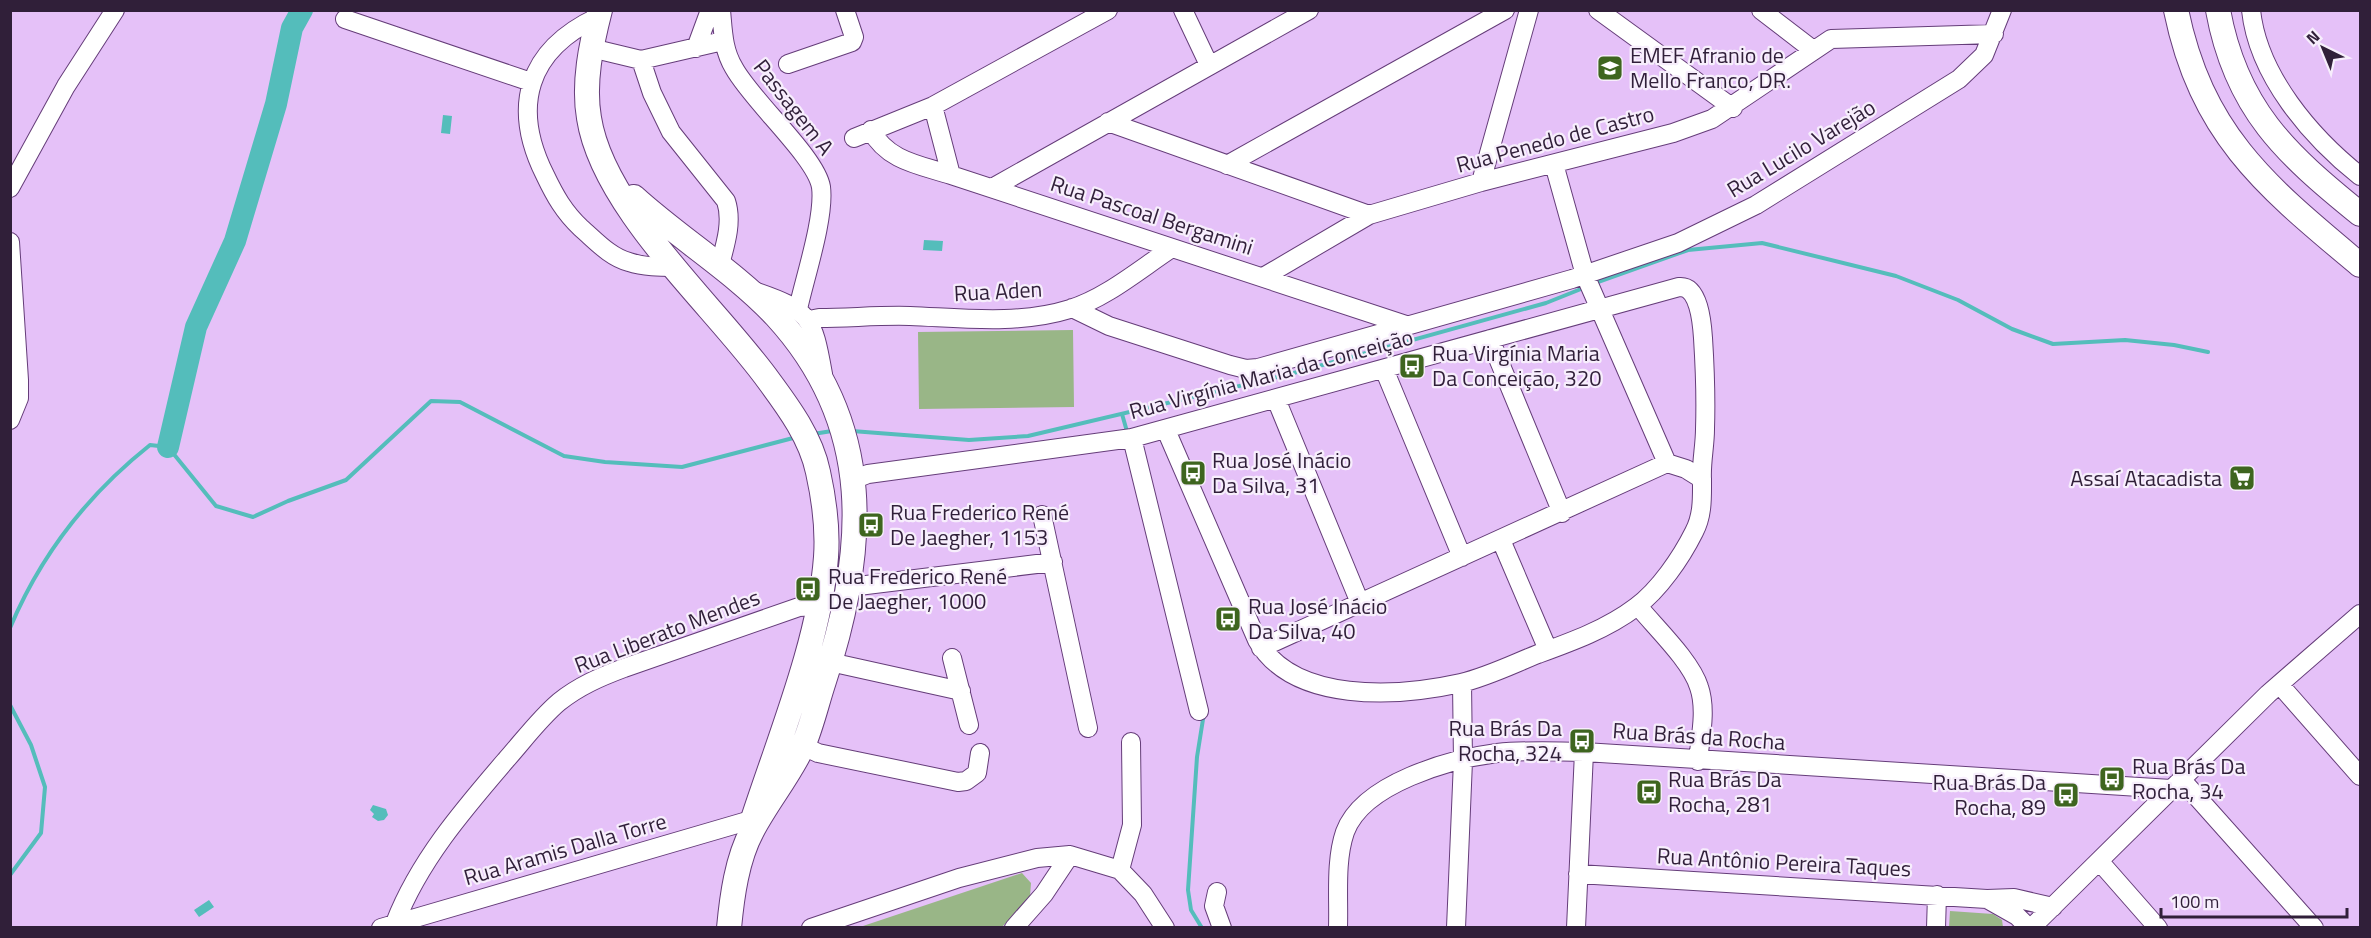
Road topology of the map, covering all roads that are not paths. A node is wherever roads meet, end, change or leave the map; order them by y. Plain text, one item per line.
1 (99, 10) edge
2 (115, 10) edge
3 (710, 10) edge
4 (721, 10) edge
5 (845, 10) edge
6 (1108, 10) edge
7 (1183, 10) edge
8 (1309, 10) edge
9 (1505, 10) edge
10 (1529, 10) edge
11 (1598, 10) edge
12 (1761, 10) edge
13 (2002, 10) edge
14 (2176, 10) edge
15 (2218, 10) edge
16 (2251, 10) edge
17 (599, 14) edge
18 (345, 19) dead end
19 (102, 31) junction
20 (1995, 34) junction
21 (723, 41) junction
22 (591, 48) junction
23 (696, 48) junction
24 (1813, 50) junction
25 (641, 60) junction
26 (788, 64) dead end
27 (1209, 66) junction
28 (531, 82) junction
29 (933, 106) junction
30 (1733, 108) junction
31 (1108, 122) junction
32 (871, 130) junction
33 (854, 138) dead end
34 (1554, 164) junction
35 (1227, 165) junction
36 (951, 175) junction
37 (2361, 176) edge
38 (612, 177) junction
39 (1481, 182) junction
40 (10, 188) edge
41 (992, 188) junction
42 (1369, 214) junction
43 (2361, 214) edge
44 (10, 242) edge
45 (1172, 248) junction
46 (2361, 265) edge
47 (675, 267) junction
48 (719, 268) junction
49 (1265, 276) junction
50 (1586, 278) junction
51 (749, 290) junction
52 (698, 294) junction
53 (1597, 305) junction
54 (1072, 308) junction
55 (804, 315) junction
56 (1406, 325) junction
57 (1490, 339) junction
58 (1384, 369) junction
59 (825, 388) junction
60 (1276, 399) junction
61 (10, 420) edge
62 (1166, 430) junction
63 (1132, 438) junction
64 (1667, 463) junction
65 (818, 470) junction
66 (855, 479) junction
67 (1702, 479) junction
68 (1562, 513) junction
69 (1042, 515) dead end
70 (1501, 540) junction
71 (1461, 557) junction
72 (1053, 562) junction
73 (850, 586) junction
74 (1360, 603) junction
75 (819, 606) junction
76 (1638, 606) junction
77 (2361, 614) edge
78 (1261, 648) junction
79 (1548, 651) junction
80 (952, 658) dead end
81 (830, 662) junction
82 (1462, 683) junction
83 (2280, 684) junction
84 (961, 691) junction
85 (1199, 711) dead end
86 (969, 725) dead end
87 (783, 726) junction
88 (1088, 728) dead end
89 (1131, 742) dead end
90 (803, 746) junction
91 (1584, 752) junction
92 (980, 753) dead end
93 (1463, 760) junction
94 (1698, 761) junction
95 (2361, 776) edge
96 (2176, 784) junction
97 (755, 822) junction
98 (1070, 855) junction
99 (2100, 862) junction
100 (1120, 870) junction
101 (1578, 874) junction
102 (1217, 892) dead end
103 (1936, 895) junction
104 (1987, 899) junction
105 (2053, 907) junction
106 (836, 924) edge
107 (388, 925) edge
108 (729, 927) edge
109 (811, 927) edge
110 (1014, 927) edge
111 (1165, 927) edge
112 (1222, 927) edge
113 (1338, 927) edge
114 (1456, 927) edge
115 (1576, 927) edge
116 (1936, 927) edge
117 (2030, 927) edge
118 (2158, 927) edge
119 (2314, 927) edge

1 - 19 street
2 - 19 street
3 - 23 street
4 - 21 street, Passagem A
5 - 26 street
6 - 29 street
7 - 27 street
8 - 27 street
9 - 35 street
10 - 39 street
11 - 30 street
12 - 24 street
13 - 20 street, Rua Lucilo Varejão
14 - 46 main road
15 - 43 main road
16 - 37 street
17 - 22 main road
17 - 28 street
18 - 28 street
19 - 40 street
20 - 24 street, Rua Penedo de Castro
20 - 50 street, Rua Lucilo Varejão
21 - 23 street
21 - 55 street, Passagem A
22 - 25 street
22 - 38 main road
23 - 25 street
24 - 30 street, Rua Penedo de Castro
25 - 48 street
27 - 31 street
28 - 47 street
29 - 32 street
29 - 36 street
30 - 34 street, Rua Penedo de Castro
31 - 35 street
31 - 41 street
32 - 33 street
32 - 36 street, Rua Pascoal Bergamini
34 - 39 street, Rua Penedo de Castro
34 - 50 street
35 - 42 street
36 - 41 street, Rua Pascoal Bergamini
38 - 47 main road
38 - 48 main road
39 - 42 street, Rua Penedo de Castro
41 - 45 street, Rua Pascoal Bergamini
42 - 49 street, Rua Penedo de Castro
44 - 61 street
45 - 49 street, Rua Pascoal Bergamini
45 - 54 street, Rua Aden
47 - 52 main road
48 - 51 main road
48 - 52 main road
49 - 56 street, Rua Pascoal Bergamini
50 - 53 street
50 - 56 street, Rua Virgínia Maria da Conceição
51 - 55 street
51 - 59 main road
52 - 65 main road
53 - 57 street, Rua Virgínia Maria da Conceição
53 - 64 street
53 - 67 street, Rua Virgínia Maria da Conceição
54 - 55 street, Rua Aden
54 - 56 street, Rua Virgínia Maria da Conceição
55 - 59 street
57 - 58 street, Rua Virgínia Maria da Conceição
57 - 68 street
58 - 60 street, Rua Virgínia Maria da Conceição
58 - 71 street
59 - 66 main road
60 - 62 street, Rua Virgínia Maria da Conceição
60 - 74 street
62 - 63 street, Rua Virgínia Maria da Conceição
62 - 78 street
63 - 66 street, Rua Virgínia Maria da Conceição
63 - 85 street
64 - 67 street
64 - 68 street
65 - 66 main road
65 - 75 main road
66 - 73 main road
67 - 76 street
68 - 70 street
69 - 72 street
70 - 71 street
70 - 79 street
71 - 74 street
72 - 73 street
72 - 88 street
73 - 81 main road
74 - 78 street
75 - 87 main road
75 - 107 street, Rua Liberato Mendes
76 - 79 street
76 - 94 street
77 - 83 street
78 - 82 street
79 - 82 street
80 - 84 street
81 - 84 street
81 - 90 main road
82 - 93 street
83 - 95 street
83 - 96 street
84 - 86 street
87 - 90 main road
87 - 97 main road
89 - 100 street
90 - 92 street
90 - 97 main road
91 - 93 street, Rua Brás da Rocha
91 - 94 street, Rua Brás da Rocha
91 - 101 street
93 - 113 street, Rua Brás da Rocha
93 - 114 street
94 - 96 street, Rua Brás da Rocha
96 - 99 street
96 - 119 street
97 - 107 street, Rua Aramis Dalla Torre
97 - 108 main road
98 - 100 street
98 - 106 street
98 - 110 street
99 - 105 street
99 - 118 street
100 - 111 street
101 - 103 street, Rua Antônio Pereira Taques
101 - 115 street
102 - 112 street
103 - 104 street, Rua Antônio Pereira Taques
103 - 116 street
104 - 105 street, Rua Antônio Pereira Taques
104 - 117 street, Rua Antônio Pereira Taques
105 - 117 street
106 - 109 street

